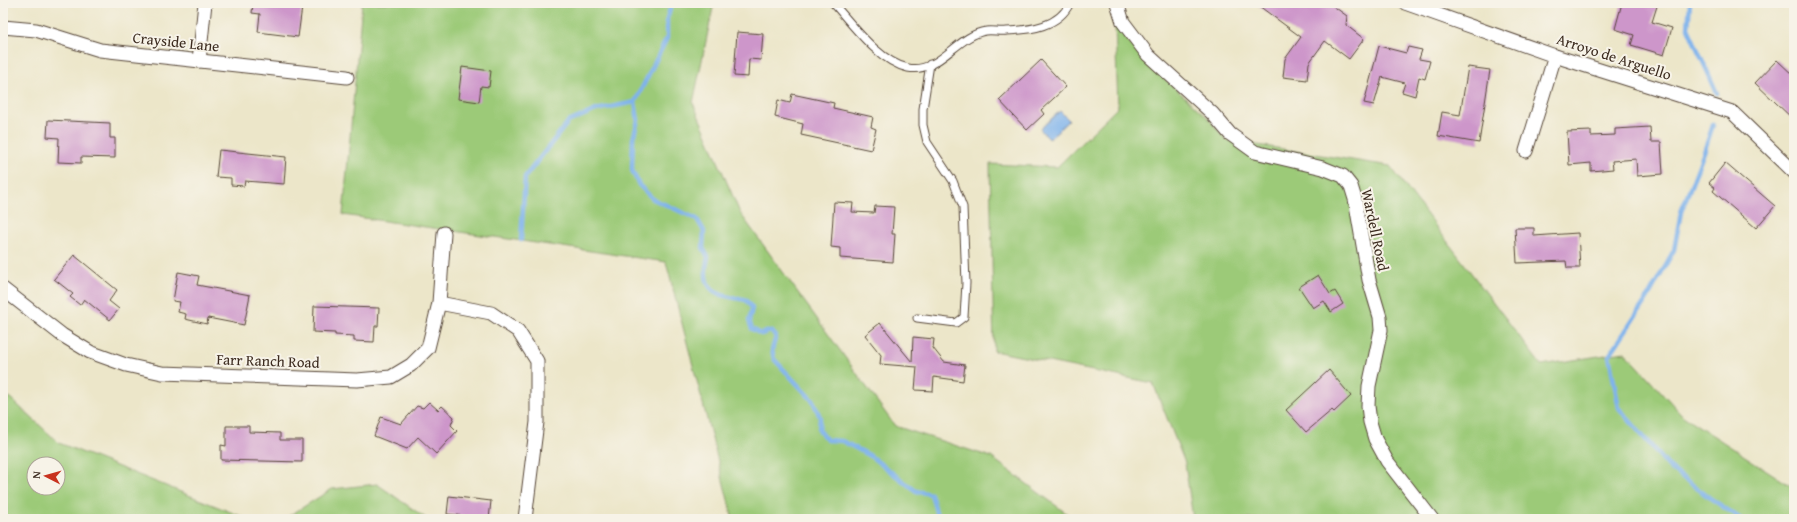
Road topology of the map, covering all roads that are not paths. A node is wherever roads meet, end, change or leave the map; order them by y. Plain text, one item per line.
1 (205, 3) edge
2 (833, 3) edge
3 (1070, 3) edge
4 (1117, 3) edge
5 (1405, 3) edge
6 (3, 27) edge
7 (1555, 56) junction
8 (199, 61) junction
9 (930, 64) junction
10 (347, 77) dead end
11 (1526, 151) dead end
12 (1794, 172) edge
13 (444, 233) dead end
14 (3, 289) edge
15 (439, 303) junction
16 (917, 318) dead end
17 (525, 519) edge
18 (1432, 519) edge

1 - 8 street
2 - 9 lane
3 - 9 lane
4 - 18 street, Wardell Road
5 - 7 street, Arroyo de Arguello
6 - 8 street, Crayside Lane
7 - 11 street
7 - 12 street, Arroyo de Arguello
8 - 10 street, Crayside Lane
9 - 16 lane
13 - 15 street, Farr Ranch Road
14 - 15 street, Farr Ranch Road
15 - 17 street

